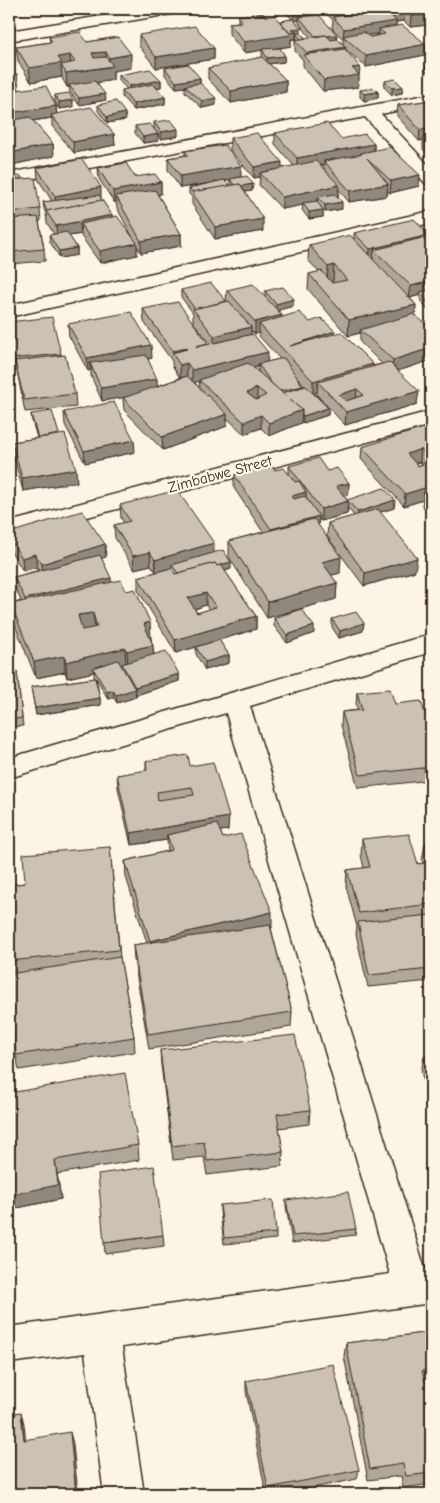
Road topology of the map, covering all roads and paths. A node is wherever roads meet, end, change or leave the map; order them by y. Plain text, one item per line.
1 (171, 9) edge
2 (9, 36) edge
3 (431, 99) edge
4 (370, 112) junction
5 (9, 178) edge
6 (431, 179) edge
7 (431, 217) edge
8 (9, 311) edge
9 (431, 418) edge
10 (9, 530) edge
11 (431, 643) edge
12 (235, 700) junction
13 (9, 768) edge
14 (422, 1288) edge
15 (100, 1332) junction
16 (9, 1345) edge
17 (124, 1494) edge

1 - 2 street
3 - 4 street
4 - 5 street
4 - 6 street
7 - 8 street
9 - 10 street, Zimbabwe Street
11 - 12 street
12 - 13 street
12 - 14 street
14 - 15 street
15 - 16 street
15 - 17 street

